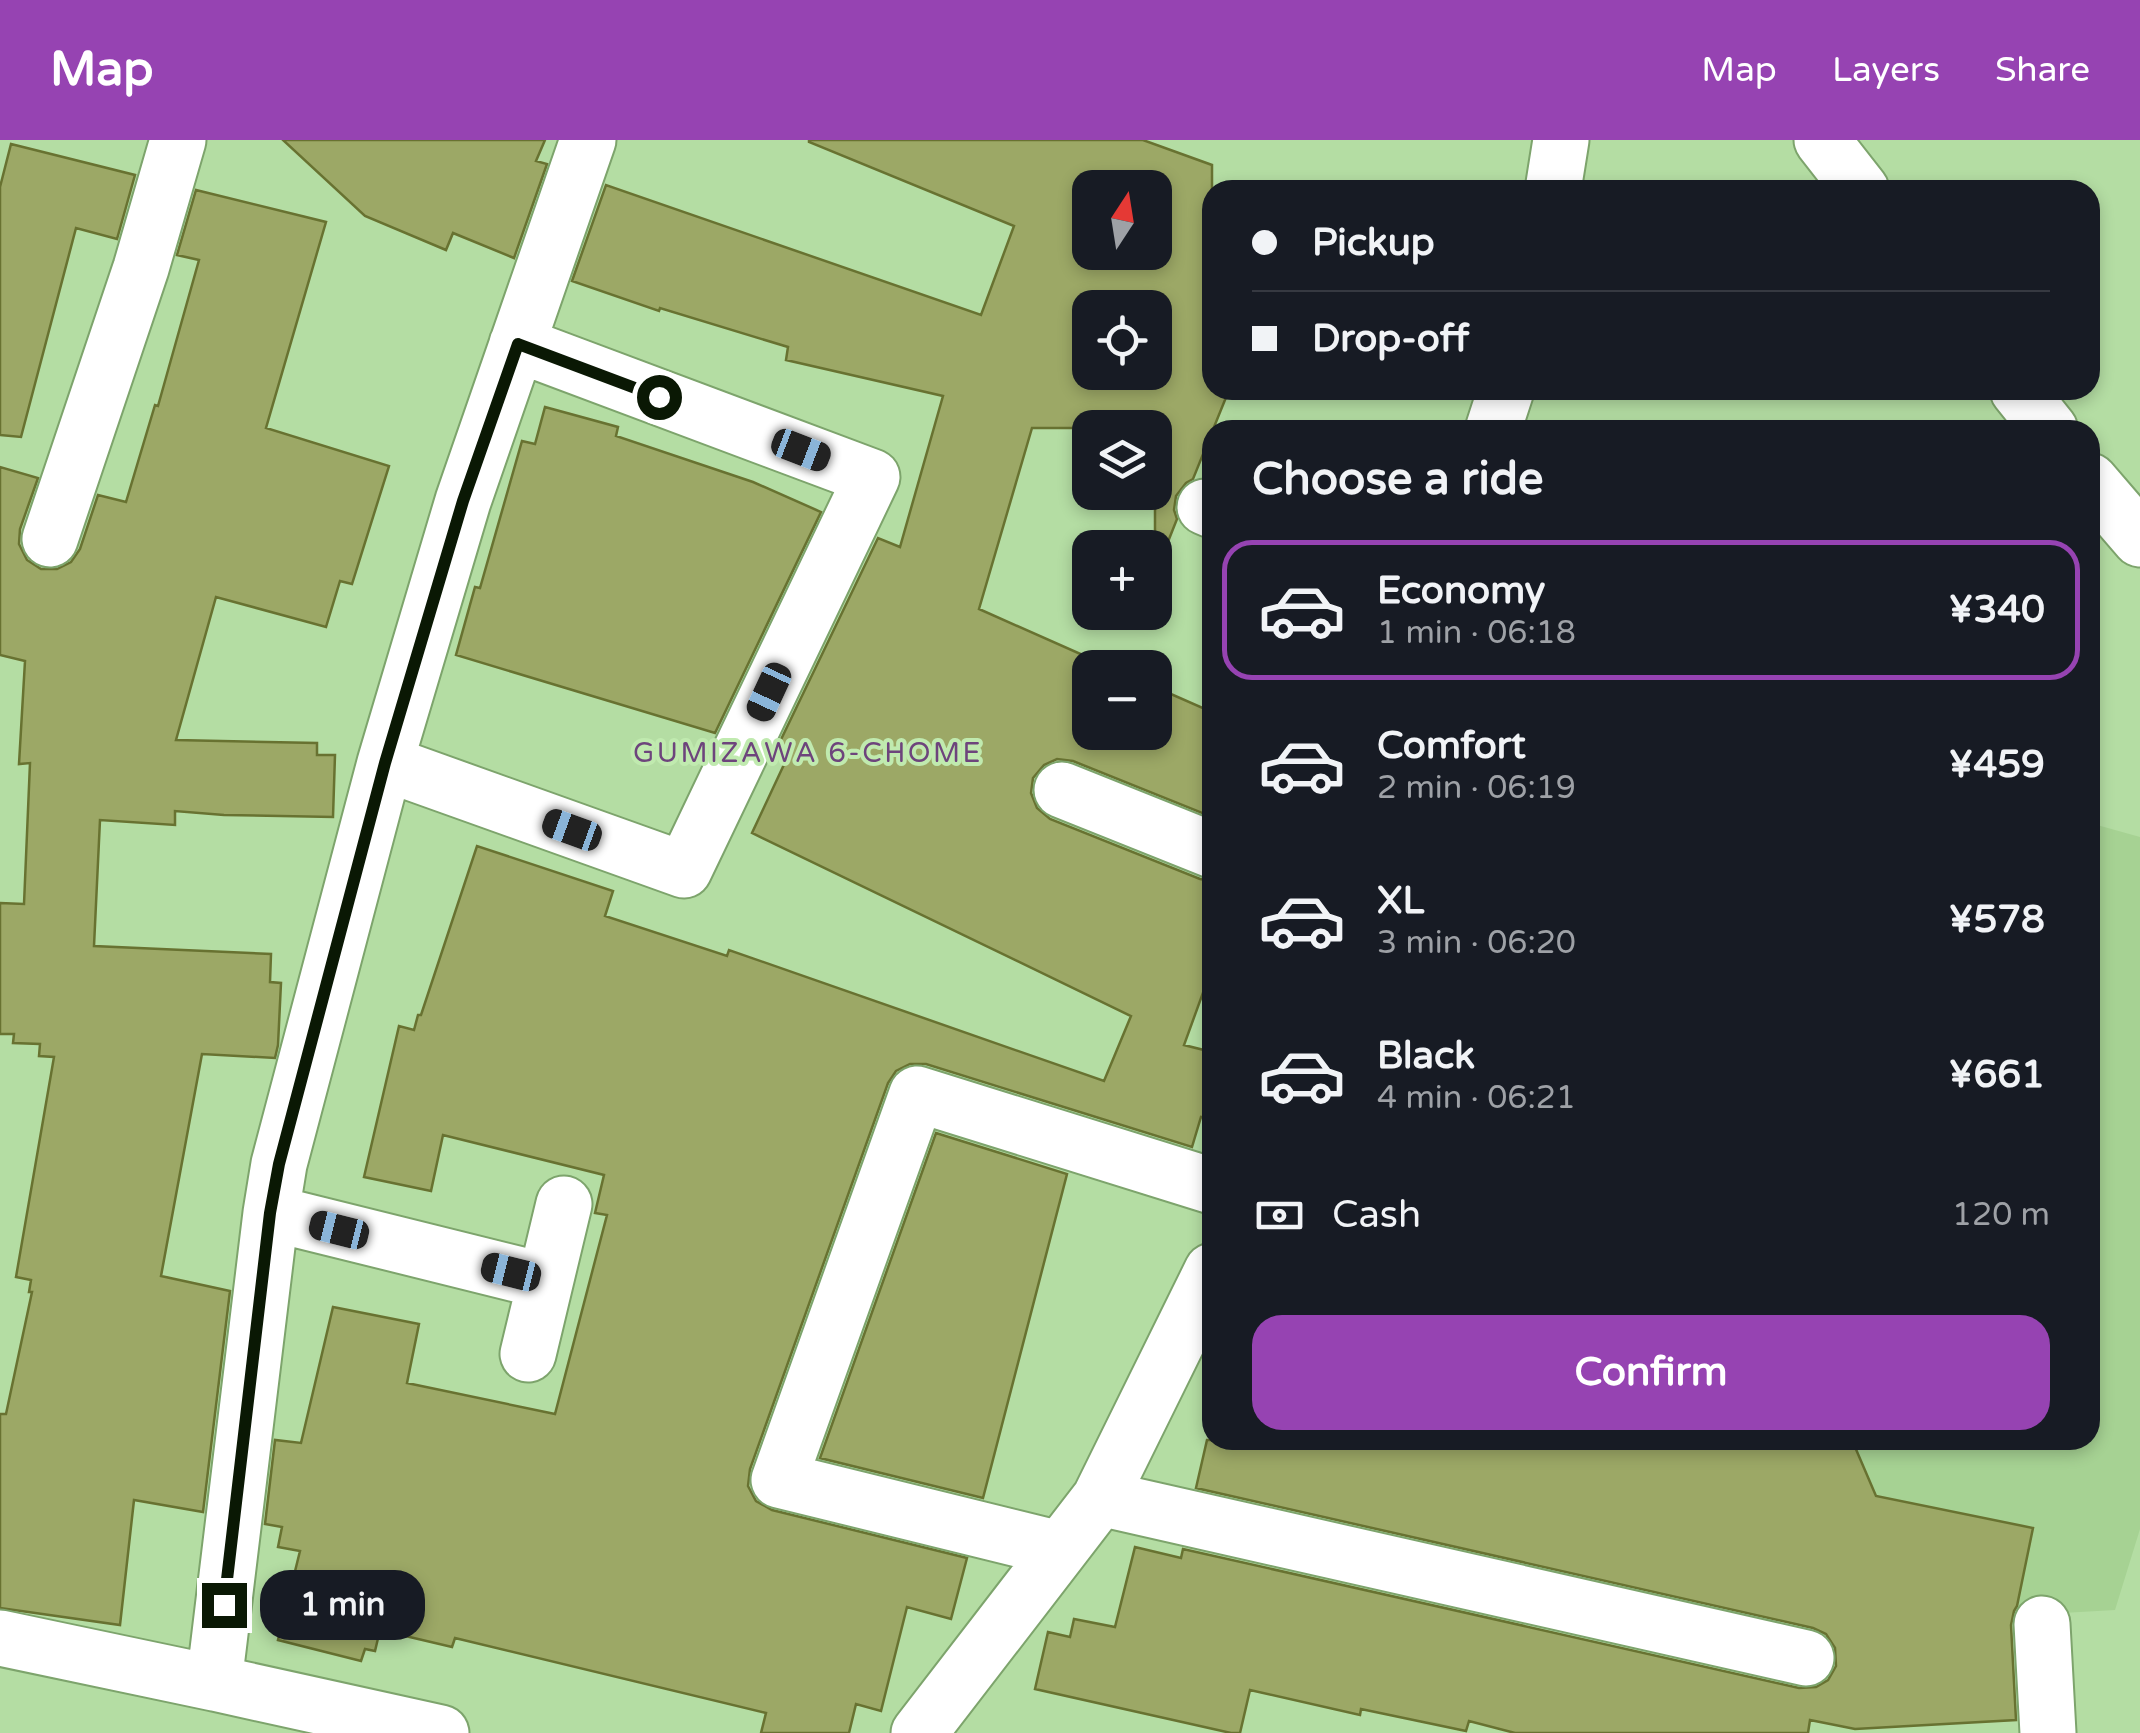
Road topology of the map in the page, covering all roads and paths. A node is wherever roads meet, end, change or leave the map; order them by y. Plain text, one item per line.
1 (178, 140) edge
2 (588, 140) edge
3 (1561, 140) edge
4 (1822, 140) edge
5 (1555, 180) edge
6 (1853, 180) edge
7 (518, 344) junction
8 (2026, 400) edge
9 (2042, 420) edge
10 (2100, 492) edge
11 (50, 539) dead end
12 (2140, 539) edge
13 (385, 763) junction
14 (1062, 790) dead end
15 (1202, 846) edge
16 (1202, 1183) edge
17 (564, 1204) dead end
18 (270, 1213) junction
19 (546, 1281) junction
20 (1202, 1291) edge
21 (528, 1354) dead end
22 (1100, 1498) junction
23 (1059, 1549) junction
24 (2042, 1624) dead end
25 (0, 1638) edge
26 (1806, 1658) dead end
27 (235, 1702) edge
28 (441, 1733) edge
29 (919, 1733) edge
30 (2048, 1733) edge

1 - 11 street
2 - 7 street
3 - 5 street
4 - 6 street
7 - 13 street
7 - 13 street
8 - 9 street
10 - 12 street
13 - 18 street
14 - 15 street
16 - 23 street
17 - 19 street
18 - 19 street
18 - 27 street
19 - 21 street
20 - 22 street
22 - 23 street
22 - 26 street
23 - 29 street
24 - 30 street
25 - 27 street
27 - 28 street

